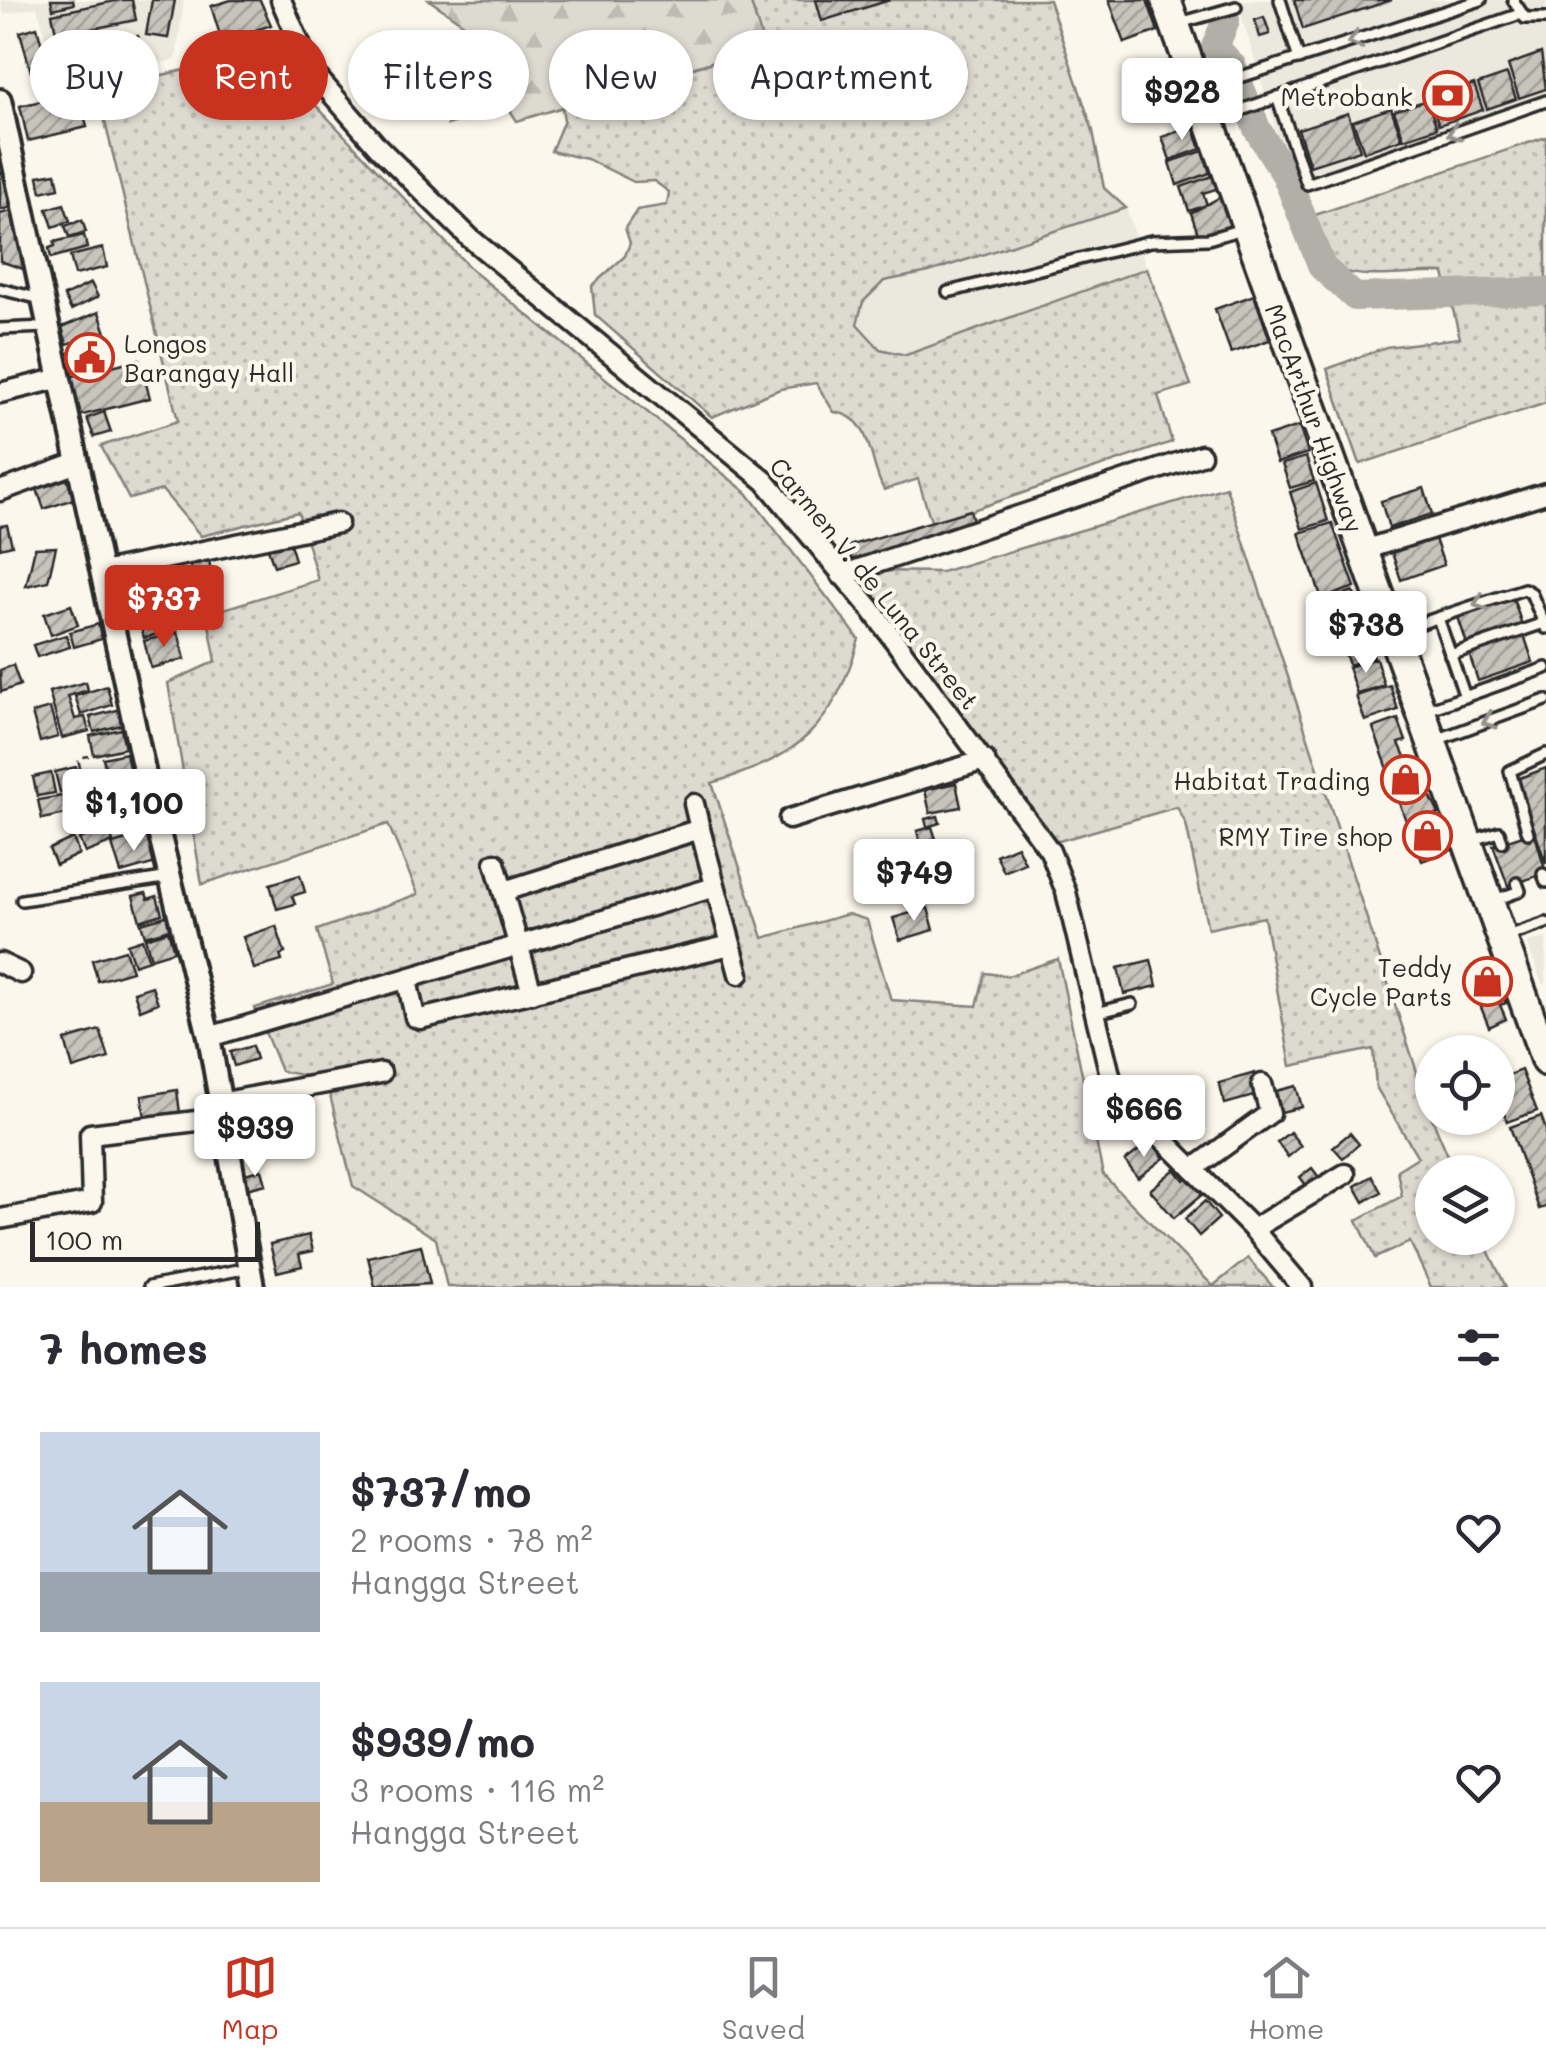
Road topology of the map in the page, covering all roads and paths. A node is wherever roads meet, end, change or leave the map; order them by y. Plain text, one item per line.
1 (282, 0) edge
2 (1280, 0) edge
3 (1481, 0) edge
4 (1513, 0) edge
5 (1236, 7) dead end
6 (1170, 12) edge
7 (1520, 14) junction
8 (1545, 21) edge
9 (1299, 58) junction
10 (1210, 87) junction
11 (1277, 98) junction
12 (0, 100) edge
13 (1546, 101) edge
14 (1221, 117) junction
15 (1247, 227) junction
16 (0, 290) edge
17 (948, 292) dead end
18 (41, 299) junction
19 (46, 327) junction
20 (0, 329) edge
21 (57, 378) junction
22 (0, 393) edge
23 (1201, 455) dead end
24 (76, 463) junction
25 (0, 491) edge
26 (1546, 492) edge
27 (338, 523) dead end
28 (1362, 550) junction
29 (102, 572) junction
30 (841, 575) junction
31 (1438, 618) junction
32 (1545, 626) edge
33 (1393, 633) junction
34 (1450, 655) junction
35 (1546, 668) edge
36 (1465, 697) junction
37 (1546, 700) edge
38 (1420, 713) junction
39 (1431, 742) junction
40 (1546, 754) edge
41 (89, 756) dead end
42 (985, 760) junction
43 (145, 775) junction
44 (84, 790) junction
45 (66, 794) dead end
46 (694, 804) dead end
47 (789, 819) dead end
48 (700, 829) junction
49 (1528, 833) dead end
50 (1467, 842) junction
51 (1502, 842) dead end
52 (495, 863) dead end
53 (170, 877) junction
54 (1517, 883) dead end
55 (716, 886) junction
56 (504, 891) junction
57 (22, 900) dead end
58 (1489, 902) junction
59 (1546, 923) edge
60 (1502, 938) junction
61 (521, 944) junction
62 (732, 945) junction
63 (0, 963) edge
64 (739, 974) dead end
65 (0, 980) edge
66 (408, 980) junction
67 (532, 993) junction
68 (1132, 1004) dead end
69 (1537, 1009) edge
70 (1096, 1013) junction
71 (209, 1038) junction
72 (1546, 1061) edge
73 (381, 1073) dead end
74 (1262, 1084) dead end
75 (220, 1111) junction
76 (1193, 1169) junction
77 (1345, 1174) dead end
78 (0, 1218) edge
79 (1254, 1229) junction
80 (251, 1278) edge
81 (149, 1287) edge
82 (1302, 1287) edge

1 - 30 street, Carmen V. de Luna Street
2 - 9 lane
3 -> 9 lane
4 - 7 lane
5 - 6 lane
6 - 10 highway, MacArthur Highway
7 - 8 lane
7 - 11 lane
9 - 10 lane
10 - 14 highway, MacArthur Highway
13 -> 11 lane
11 - 14 lane
12 - 18 street
14 - 15 highway, MacArthur Highway
15 - 17 lane
15 - 28 highway, MacArthur Highway
16 - 18 lane
18 - 19 street
19 - 20 lane
19 - 21 street
21 - 22 street
21 - 24 street
23 - 30 street
24 - 25 street
24 - 29 street
26 - 28 street
27 - 29 street
28 - 33 highway, MacArthur Highway
29 - 43 street
30 - 42 street, Carmen V. de Luna Street
32 -> 31 lane
31 - 33 lane
31 - 34 lane
32 - 34 lane
33 - 38 highway, MacArthur Highway
34 - 36 lane
35 - 36 lane
36 - 38 lane
37 -> 39 lane
38 - 39 highway, MacArthur Highway
39 - 50 highway, MacArthur Highway
40 - 49 lane
41 - 44 path
42 - 47 street
42 - 70 street, Carmen V. de Luna Street
43 - 44 path
43 - 53 street
44 - 45 path
46 - 48 street
48 - 55 street
48 - 56 street
50 - 51 lane
50 - 58 highway, MacArthur Highway
52 - 56 street
53 - 57 lane
53 - 71 street
54 - 58 lane
55 - 61 street
55 - 62 street
56 - 61 street
58 - 60 highway, MacArthur Highway
59 - 60 lane
60 - 69 highway, MacArthur Highway
61 - 66 street
61 - 67 street
62 - 64 street
62 - 67 street
63 - 65 street
66 - 67 street
66 - 71 street
68 - 70 lane
69 - 72 highway, MacArthur Highway
70 - 76 street, Carmen V. de Luna Street
71 - 75 street
73 - 75 street
74 - 76 street
75 - 78 street
75 - 80 street
76 - 79 street, Carmen V. de Luna Street
77 - 79 street
79 - 82 street, Carmen V. de Luna Street
80 - 81 lane

